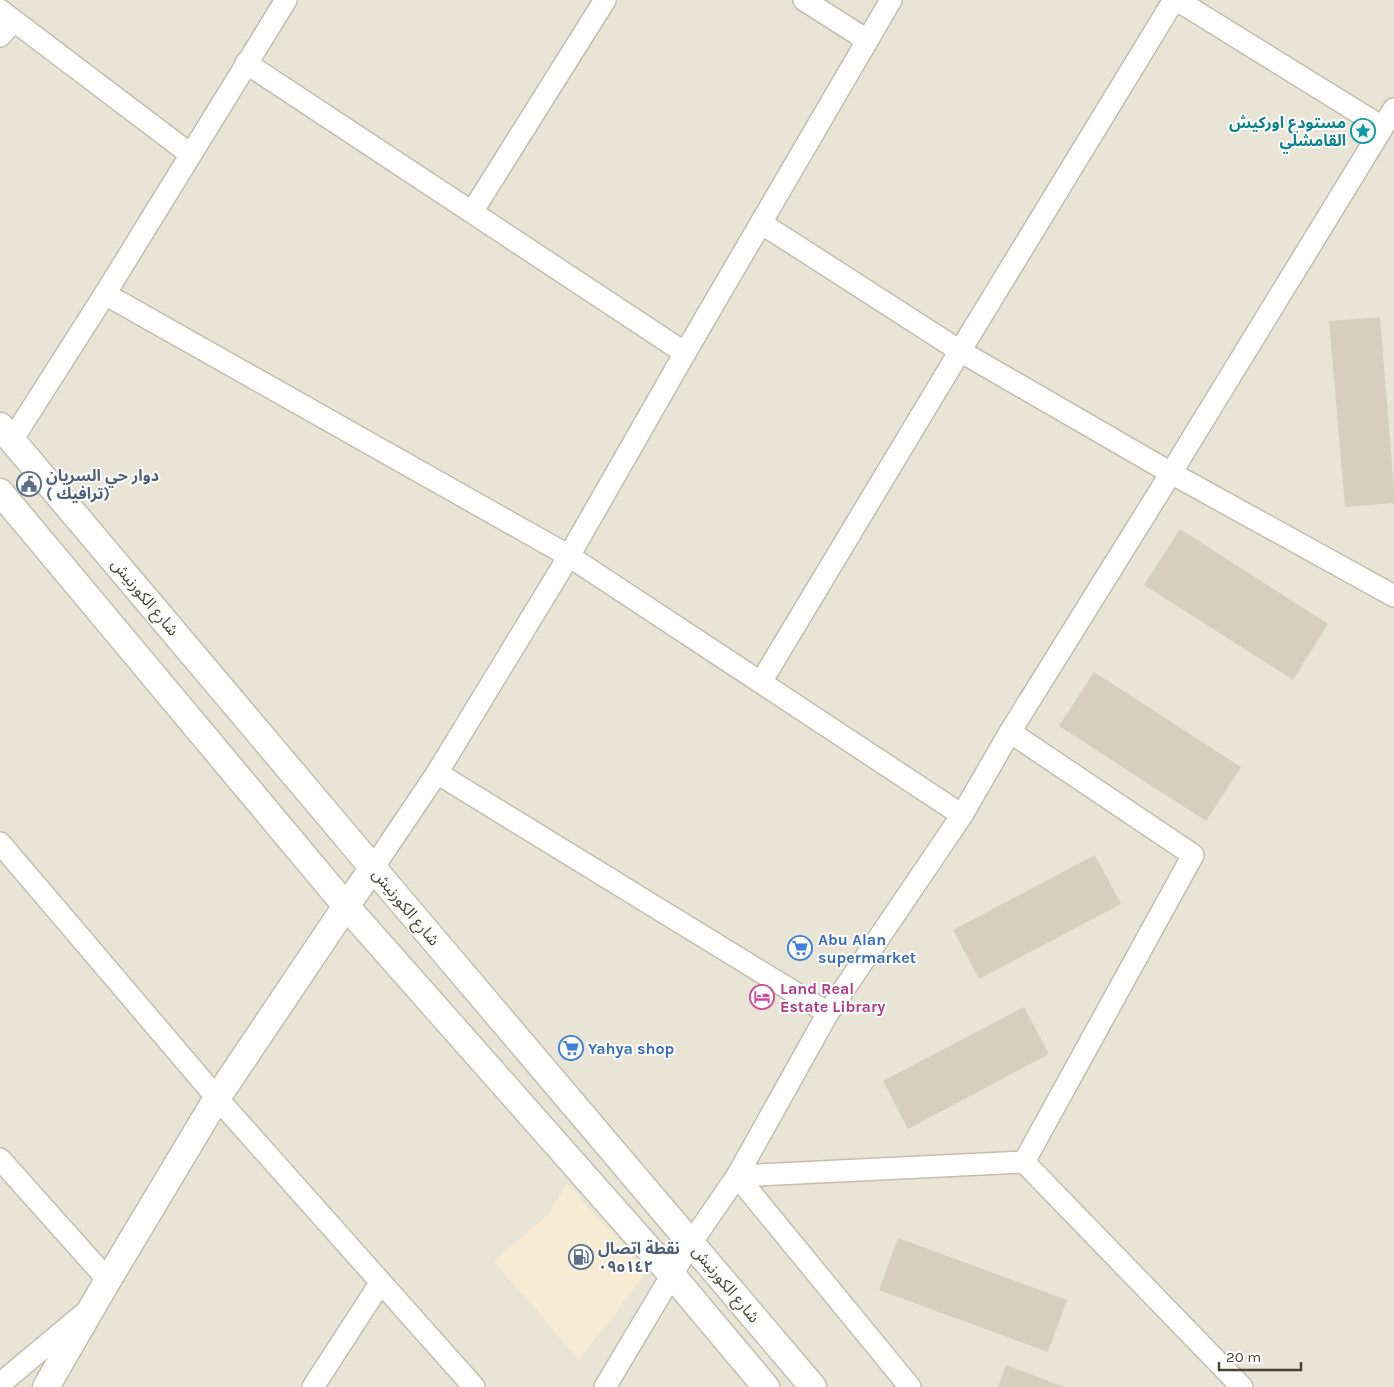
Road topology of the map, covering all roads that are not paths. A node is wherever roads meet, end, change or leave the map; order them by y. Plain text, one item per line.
1 (286, 0) edge
2 (605, 0) edge
3 (804, 0) edge
4 (891, 0) edge
5 (1176, 0) edge
6 (4, 22) edge
7 (867, 40) junction
8 (246, 63) junction
9 (1394, 109) edge
10 (1382, 128) junction
11 (190, 154) junction
12 (472, 212) junction
13 (761, 222) junction
14 (105, 294) junction
15 (960, 351) junction
16 (685, 353) junction
17 (6, 433) edge
18 (1171, 473) junction
19 (2, 500) edge
20 (569, 556) junction
21 (1394, 596) edge
22 (761, 682) junction
23 (1010, 732) junction
24 (437, 773) junction
25 (962, 815) junction
26 (0, 843) edge
27 (373, 868) junction
28 (346, 906) junction
29 (828, 1013) junction
30 (217, 1098) junction
31 (0, 1159) edge
32 (1024, 1162) junction
33 (737, 1176) junction
34 (691, 1243) junction
35 (672, 1275) junction
36 (108, 1280) junction
37 (381, 1282) junction
38 (94, 1305) junction
39 (0, 1384) edge
40 (46, 1387) edge
41 (313, 1387) edge
42 (474, 1387) edge
43 (605, 1387) edge
44 (766, 1387) edge
45 (813, 1387) edge
46 (910, 1387) edge
47 (1242, 1387) edge

1 - 8 street
2 - 12 street
3 - 7 street
4 - 7 street
5 - 10 street
5 - 15 street
6 - 11 street
7 - 13 street
8 - 11 street
8 - 12 street
9 - 10 street
10 - 18 street
11 - 14 street
12 - 16 street
13 - 15 street
13 - 16 street
14 - 17 street
14 - 20 street
15 - 18 street
15 - 22 street
16 - 20 street
17 - 27 street, شارع الكورنيش
18 - 21 street
18 - 23 street
19 - 28 street
20 - 22 street
20 - 24 street
22 - 25 street
23 - 25 street
23 - 32 street
24 - 27 street
24 - 29 street
25 - 29 street
26 - 30 street
27 - 28 street
27 - 34 street, شارع الكورنيش
28 - 30 street
28 - 35 street
29 - 33 street
30 - 36 street
30 - 37 street
31 - 36 street
32 - 33 street
32 - 47 street
33 - 34 street
33 - 46 street
34 - 35 street
34 - 45 street, شارع الكورنيش
35 - 43 street
35 - 44 street
36 - 38 street
37 - 41 street
37 - 42 street
38 - 39 street
38 - 40 street

